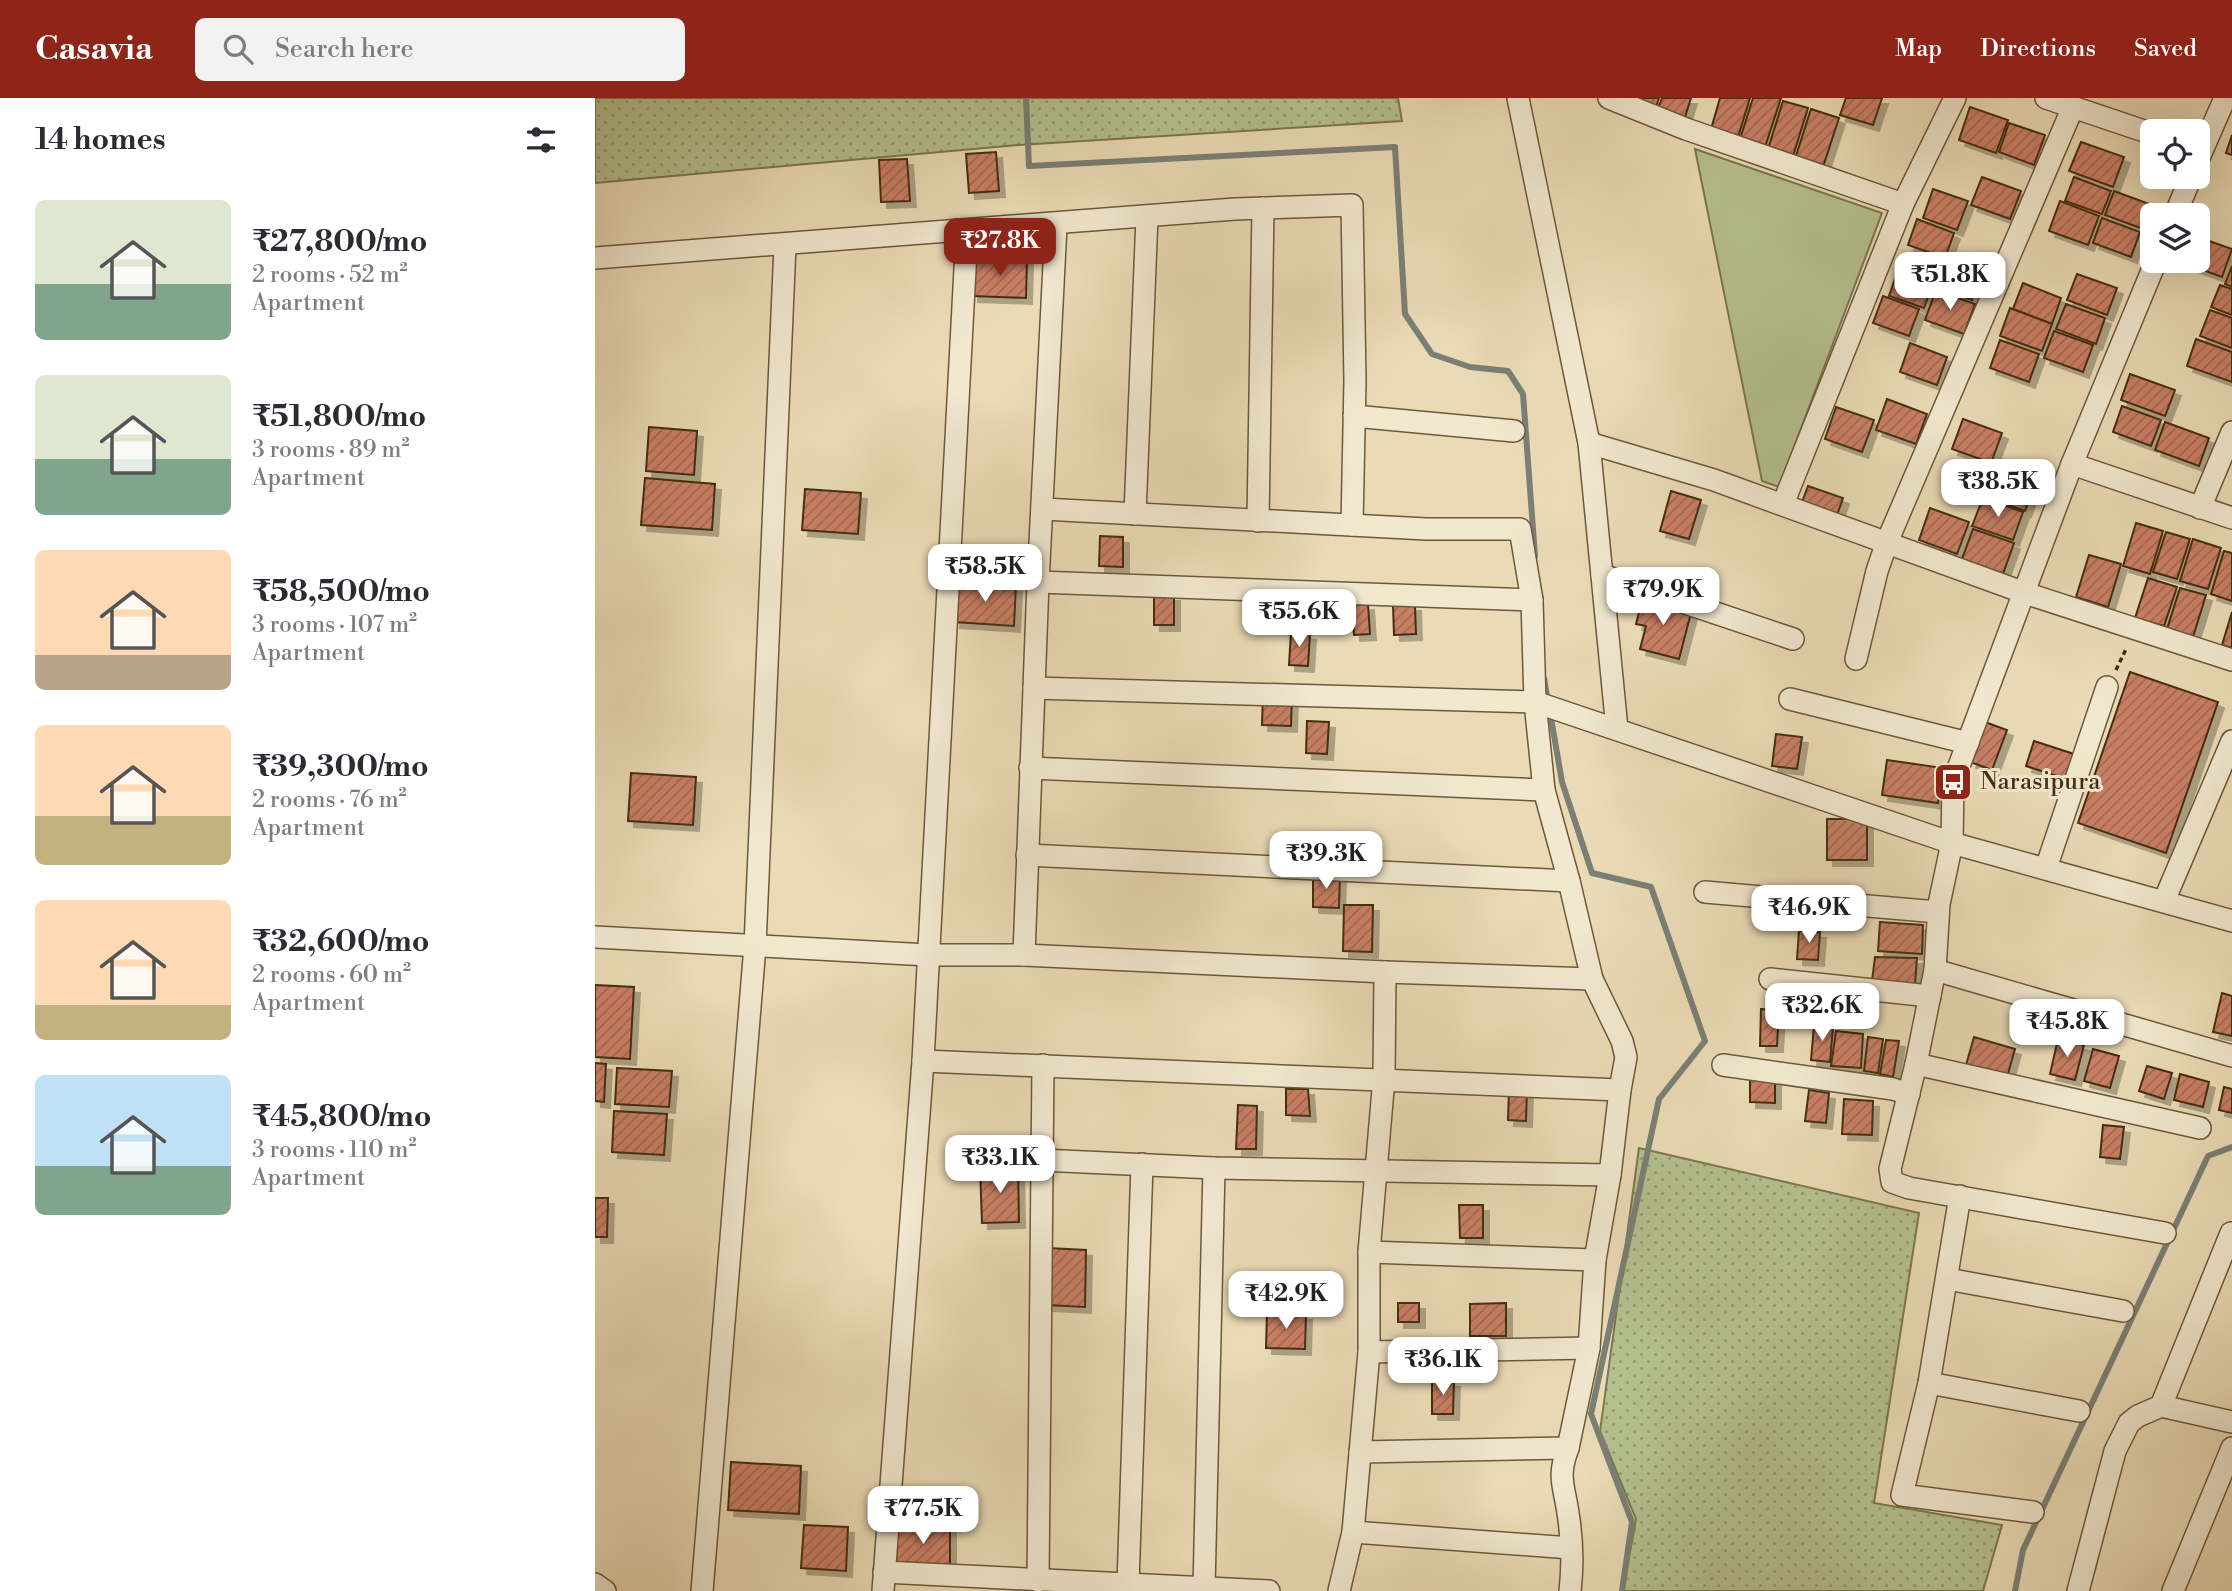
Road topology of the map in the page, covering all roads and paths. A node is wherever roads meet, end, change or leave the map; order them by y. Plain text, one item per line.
1 (1518, 98) edge
2 (1609, 98) edge
3 (1955, 98) edge
4 (2046, 98) edge
5 (2225, 98) edge
6 (2073, 107) junction
7 (2140, 130) edge
8 (2210, 130) edge
9 (1903, 204) junction
10 (1263, 208) junction
11 (1147, 217) junction
12 (1056, 225) junction
13 (967, 231) junction
14 (785, 245) junction
15 (595, 258) edge
16 (2151, 273) edge
17 (1354, 416) junction
18 (1514, 431) dead end
19 (2232, 432) edge
20 (1589, 443) junction
21 (2072, 464) junction
22 (1783, 504) junction
23 (2200, 508) junction
24 (1043, 509) junction
25 (1135, 514) junction
26 (2232, 518) edge
27 (1258, 521) junction
28 (1352, 525) junction
29 (1887, 542) junction
30 (1602, 575) junction
31 (1038, 582) junction
32 (2025, 593) junction
33 (1532, 600) junction
34 (2134, 628) junction
35 (1793, 639) dead end
36 (1856, 659) dead end
37 (2232, 660) edge
38 (2107, 687) joint
39 (1034, 688) junction
40 (1790, 699) dead end
41 (1536, 702) junction
42 (1612, 728) junction
43 (2232, 741) edge
44 (1968, 743) junction
45 (1031, 768) junction
46 (1544, 790) junction
47 (1952, 843) junction
48 (1027, 855) junction
49 (2046, 868) junction
50 (1569, 881) junction
51 (1705, 892) dead end
52 (2164, 901) junction
53 (1938, 912) junction
54 (2232, 921) edge
55 (595, 937) edge
56 (755, 946) junction
57 (928, 955) junction
58 (1024, 955) junction
59 (1935, 970) junction
60 (1385, 972) junction
61 (1592, 979) junction
62 (1770, 979) dead end
63 (1930, 996) junction
64 (2232, 1056) edge
65 (923, 1061) junction
66 (1916, 1064) junction
67 (1043, 1065) junction
68 (1723, 1065) dead end
69 (1384, 1078) junction
70 (1619, 1090) junction
71 (1909, 1094) junction
72 (2200, 1128) dead end
73 (1041, 1160) junction
74 (1142, 1164) junction
75 (1214, 1168) junction
76 (1376, 1171) junction
77 (1610, 1175) junction
78 (1960, 1196) junction
79 (2165, 1233) dead end
80 (2231, 1233) edge
81 (1370, 1252) junction
82 (1595, 1260) junction
83 (1947, 1279) junction
84 (2123, 1311) dead end
85 (1589, 1348) junction
86 (1369, 1352) junction
87 (1929, 1383) junction
88 (2161, 1406) junction
89 (2079, 1411) dead end
90 (2232, 1422) edge
91 (1568, 1448) junction
92 (2232, 1448) edge
93 (1360, 1452) junction
94 (2033, 1512) dead end
95 (1353, 1532) junction
96 (1571, 1548) junction
97 (1038, 1581) junction
98 (883, 1582) edge
99 (595, 1584) edge
100 (1128, 1584) junction
101 (1204, 1588) junction
102 (605, 1591) edge
103 (702, 1591) edge
104 (1269, 1591) edge
105 (1339, 1591) edge
106 (1570, 1591) edge
107 (2078, 1591) edge
108 (2173, 1591) edge

1 - 20 street
2 - 9 street
3 - 9 street
4 - 6 street
5 - 8 street
6 - 7 street
6 - 29 street
9 - 22 street
10 - 11 street
10 - 17 street
10 - 27 street
11 - 12 street
11 - 25 street
12 - 13 street
12 - 24 street
13 - 14 street
13 - 57 street
14 - 15 street
14 - 56 street
16 - 21 street
17 - 18 street
17 - 28 street
19 - 23 street
20 - 22 street
20 - 30 street
21 - 23 street
21 - 32 street
22 - 29 street
23 - 26 street
24 - 25 street
24 - 31 street
25 - 27 street
27 - 28 street
28 - 33 street
29 - 32 street
29 - 36 street
30 - 35 street
30 - 42 street
31 - 33 street
31 - 39 street
32 - 34 street
32 - 44 street
33 - 41 street
34 - 37 street
34 - 38 path
38 - 49 street
39 - 41 street
39 - 45 street
40 - 44 street
41 - 42 street
41 - 46 street
42 - 47 street
43 - 52 street
44 - 47 street
45 - 46 street
45 - 48 street
46 - 50 street
47 - 49 street
47 - 53 street
48 - 50 street
48 - 58 street
49 - 52 street
50 - 61 street
51 - 53 street
52 - 54 street
53 - 59 street
55 - 56 street
56 - 57 street
56 - 103 street
57 - 58 street
57 - 65 street
58 - 60 street
59 - 63 street
59 - 64 street
60 - 61 street
60 - 69 street
61 - 70 street
62 - 63 street
63 - 66 street
65 - 67 street
65 - 98 street
66 - 71 street
66 - 72 street
67 - 69 street
67 - 73 street
68 - 71 street
69 - 70 street
69 - 76 street
70 - 77 street
71 - 78 street
73 - 74 street
73 - 97 street
74 - 75 street
74 - 100 street
75 - 76 street
75 - 101 street
76 - 77 street
76 - 81 street
77 - 82 street
78 - 79 street
78 - 83 street
80 - 88 street
81 - 82 street
81 - 86 street
82 - 85 street
83 - 84 street
83 - 87 street
85 - 86 street
85 - 91 street
86 - 93 street
87 - 89 street
87 - 94 street
88 - 90 street
88 - 107 street
91 - 93 street
91 - 96 street
92 - 108 street
93 - 95 street
95 - 96 street
95 - 105 street
96 - 106 street
97 - 98 street
97 - 100 street
99 - 102 street
100 - 101 street
101 - 104 street

